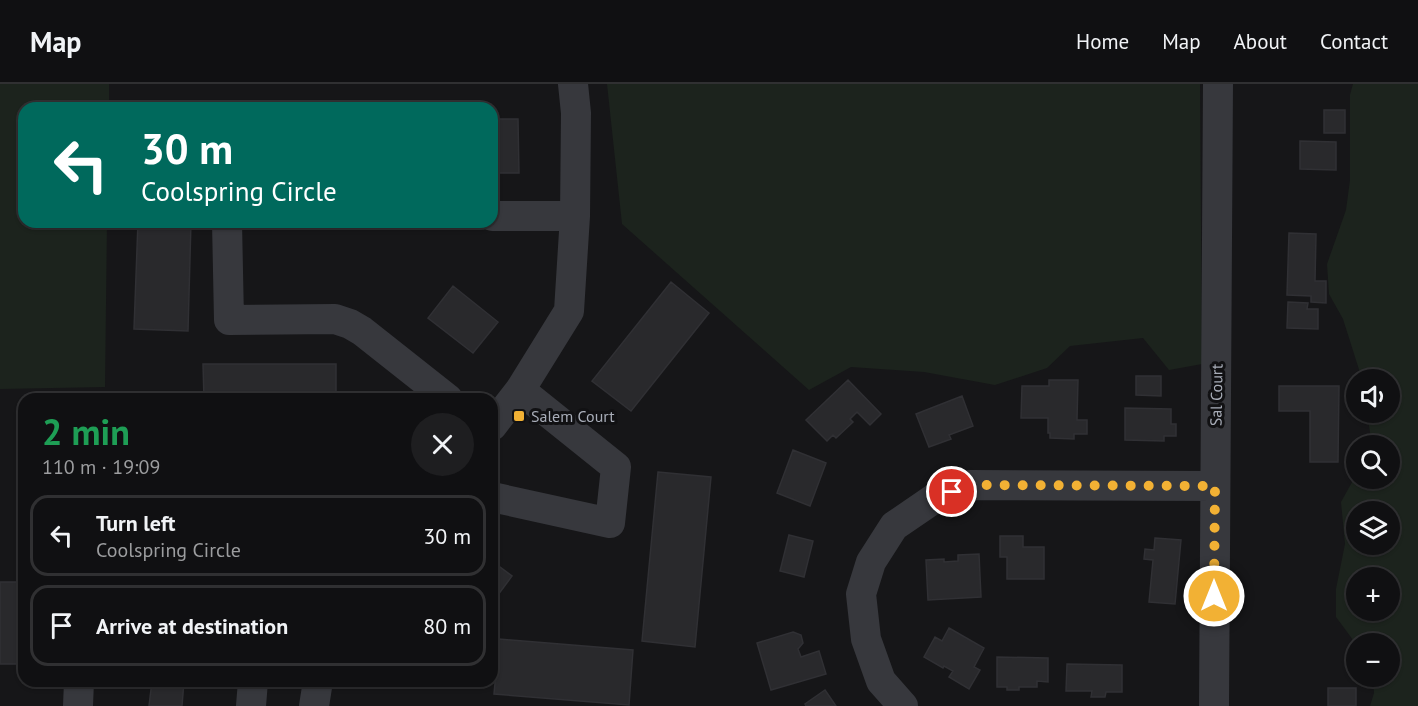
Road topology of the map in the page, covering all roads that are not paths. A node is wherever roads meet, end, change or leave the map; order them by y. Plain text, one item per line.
1 (573, 84) edge
2 (1218, 84) edge
3 (498, 216) edge
4 (575, 216) junction
5 (227, 228) edge
6 (520, 390) junction
7 (440, 393) edge
8 (498, 418) edge
9 (1215, 486) junction
10 (498, 499) edge
11 (79, 687) edge
12 (253, 687) edge
13 (317, 687) edge
14 (78, 706) edge
15 (251, 706) edge
16 (314, 706) edge
17 (903, 706) edge
18 (1214, 706) edge

1 - 4 street
2 - 9 street, Sal Court
3 - 4 street
4 - 6 street
5 - 7 street
6 - 8 street
6 - 10 street
9 - 17 street
9 - 18 street, Sal Court
11 - 14 street
12 - 15 street
13 - 16 street

